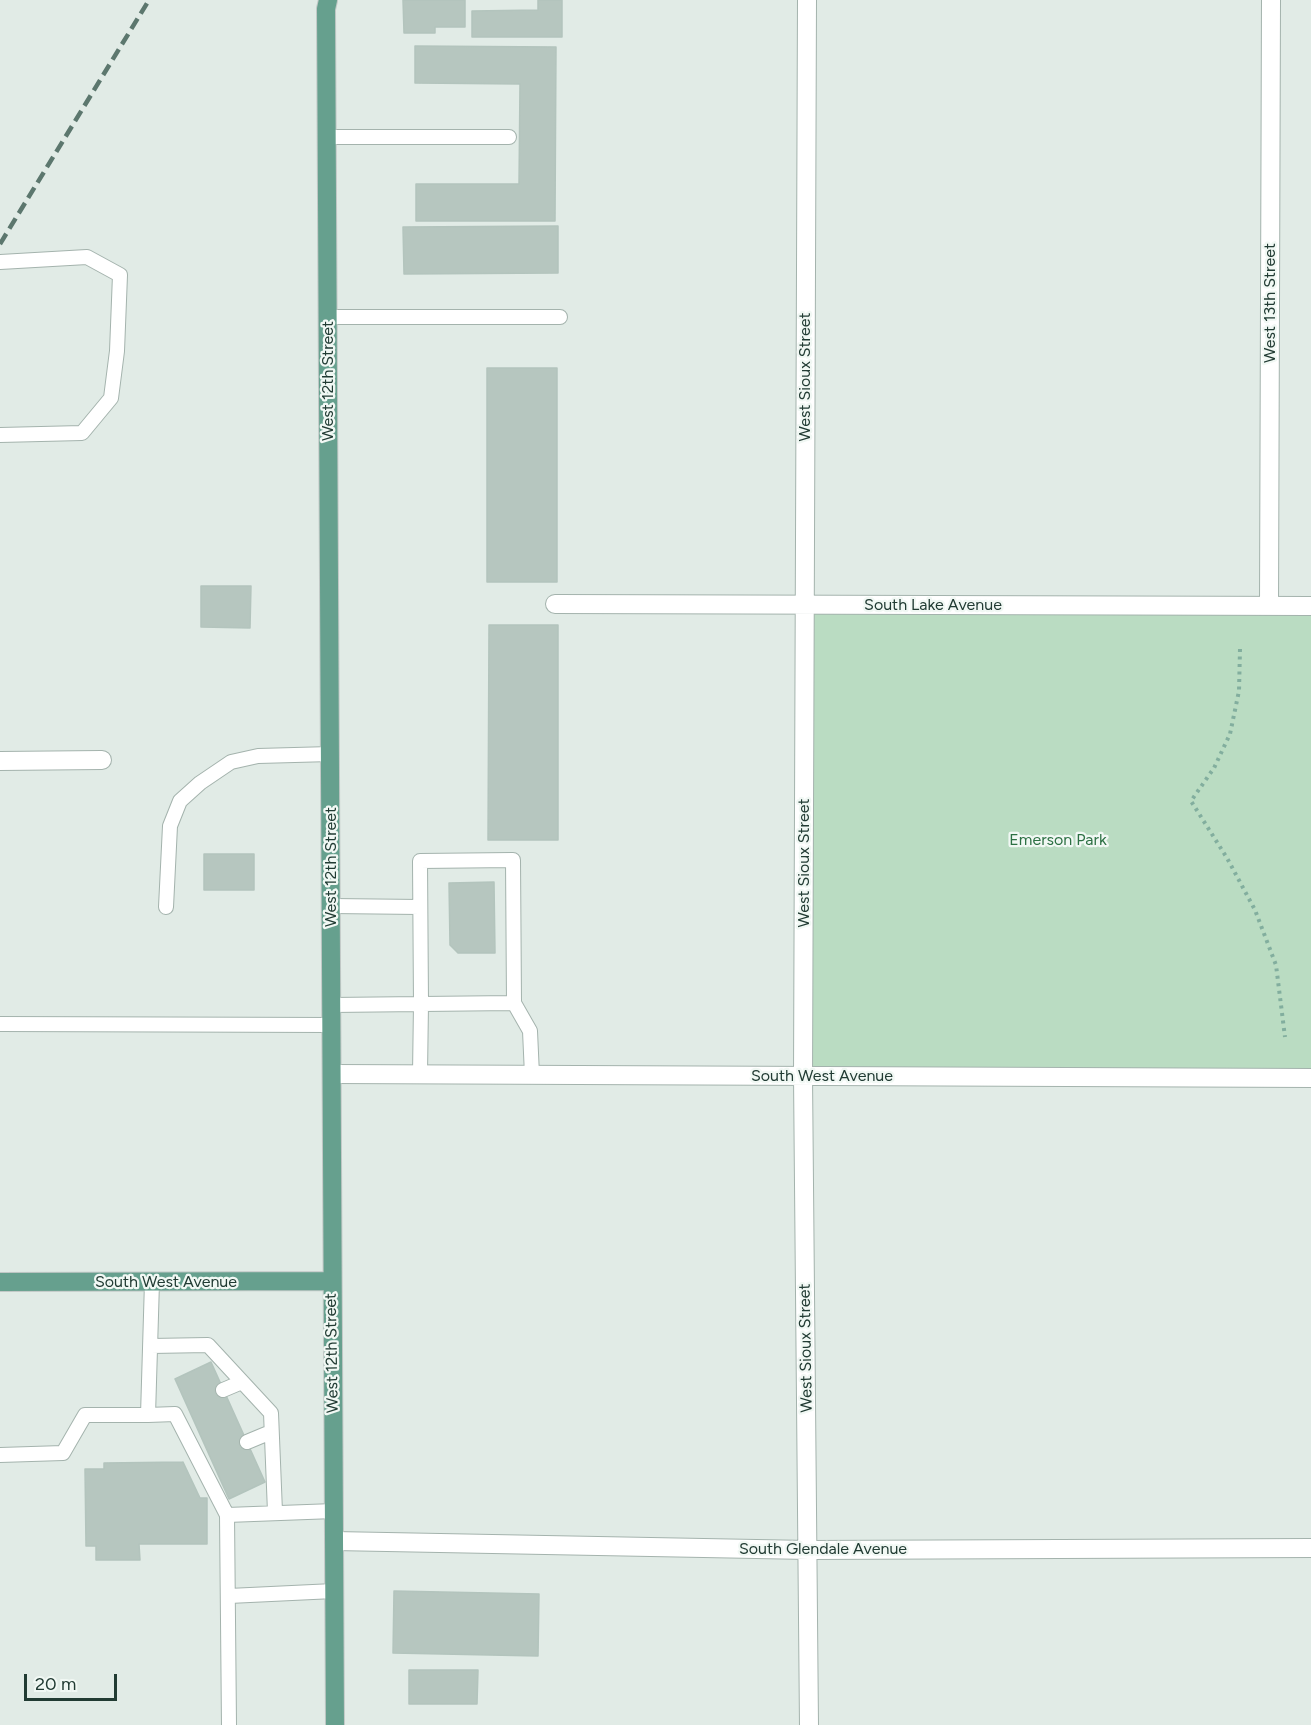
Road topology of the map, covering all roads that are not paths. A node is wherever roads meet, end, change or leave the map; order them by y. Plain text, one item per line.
1 (807, 0) edge
2 (1271, 0) edge
3 (326, 3) edge
4 (327, 137) junction
5 (509, 137) dead end
6 (0, 262) edge
7 (328, 317) junction
8 (560, 317) dead end
9 (0, 435) edge
10 (555, 604) dead end
11 (805, 604) junction
12 (1269, 606) junction
13 (1311, 606) edge
14 (331, 754) junction
15 (102, 760) dead end
16 (0, 761) edge
17 (332, 906) junction
18 (166, 907) dead end
19 (420, 907) junction
20 (514, 1003) junction
21 (332, 1005) junction
22 (421, 1005) junction
23 (0, 1024) edge
24 (332, 1025) junction
25 (333, 1074) junction
26 (420, 1074) junction
27 (532, 1075) junction
28 (804, 1076) junction
29 (1311, 1078) edge
30 (331, 1281) junction
31 (0, 1282) edge
32 (152, 1282) junction
33 (151, 1346) junction
34 (242, 1382) junction
35 (223, 1390) dead end
36 (148, 1415) junction
37 (271, 1432) junction
38 (247, 1442) dead end
39 (0, 1455) edge
40 (334, 1511) junction
41 (275, 1512) junction
42 (227, 1515) junction
43 (334, 1541) junction
44 (1311, 1548) edge
45 (809, 1550) junction
46 (334, 1591) junction
47 (229, 1596) junction
48 (229, 1725) edge
49 (335, 1725) edge
50 (809, 1725) edge

1 - 11 street, West Sioux Street
2 - 12 street, West 13th Street
3 - 4 main road, West 12th Street
4 - 5 lane
4 - 7 main road, West 12th Street
6 - 9 lane
7 - 8 lane
7 - 14 main road, West 12th Street
10 - 11 street, South Lake Avenue
11 - 12 street, South Lake Avenue
11 - 28 street, West Sioux Street
12 - 13 street, South Lake Avenue
14 - 17 main road, West 12th Street
14 - 18 lane
15 - 16 street
17 - 19 lane
17 - 21 main road, West 12th Street
19 - 20 lane
19 - 22 lane
20 - 22 lane
20 - 27 lane
21 - 22 lane
21 - 24 main road, West 12th Street
22 - 26 lane
23 - 24 lane
24 - 25 main road, West 12th Street
25 - 26 street, South West Avenue
25 - 30 main road, West 12th Street
26 - 27 street, South West Avenue
27 - 28 street, South West Avenue
28 - 29 street, South West Avenue
28 - 45 street, West Sioux Street
30 - 32 main road, South West Avenue
30 - 40 main road, West 12th Street
31 - 32 main road, South West Avenue
32 - 33 lane
33 - 34 lane
33 - 36 lane
34 - 35 lane
34 - 37 lane
36 - 39 lane
36 - 42 lane
37 - 38 lane
37 - 41 lane
40 - 41 lane
40 - 43 main road, West 12th Street
41 - 42 lane
42 - 47 lane
43 - 45 street, South Glendale Avenue
43 - 46 main road, West 12th Street
44 - 45 street, South Glendale Avenue
45 - 50 street, West Sioux Street
46 - 47 lane
46 - 49 main road, West 12th Street
47 - 48 lane

